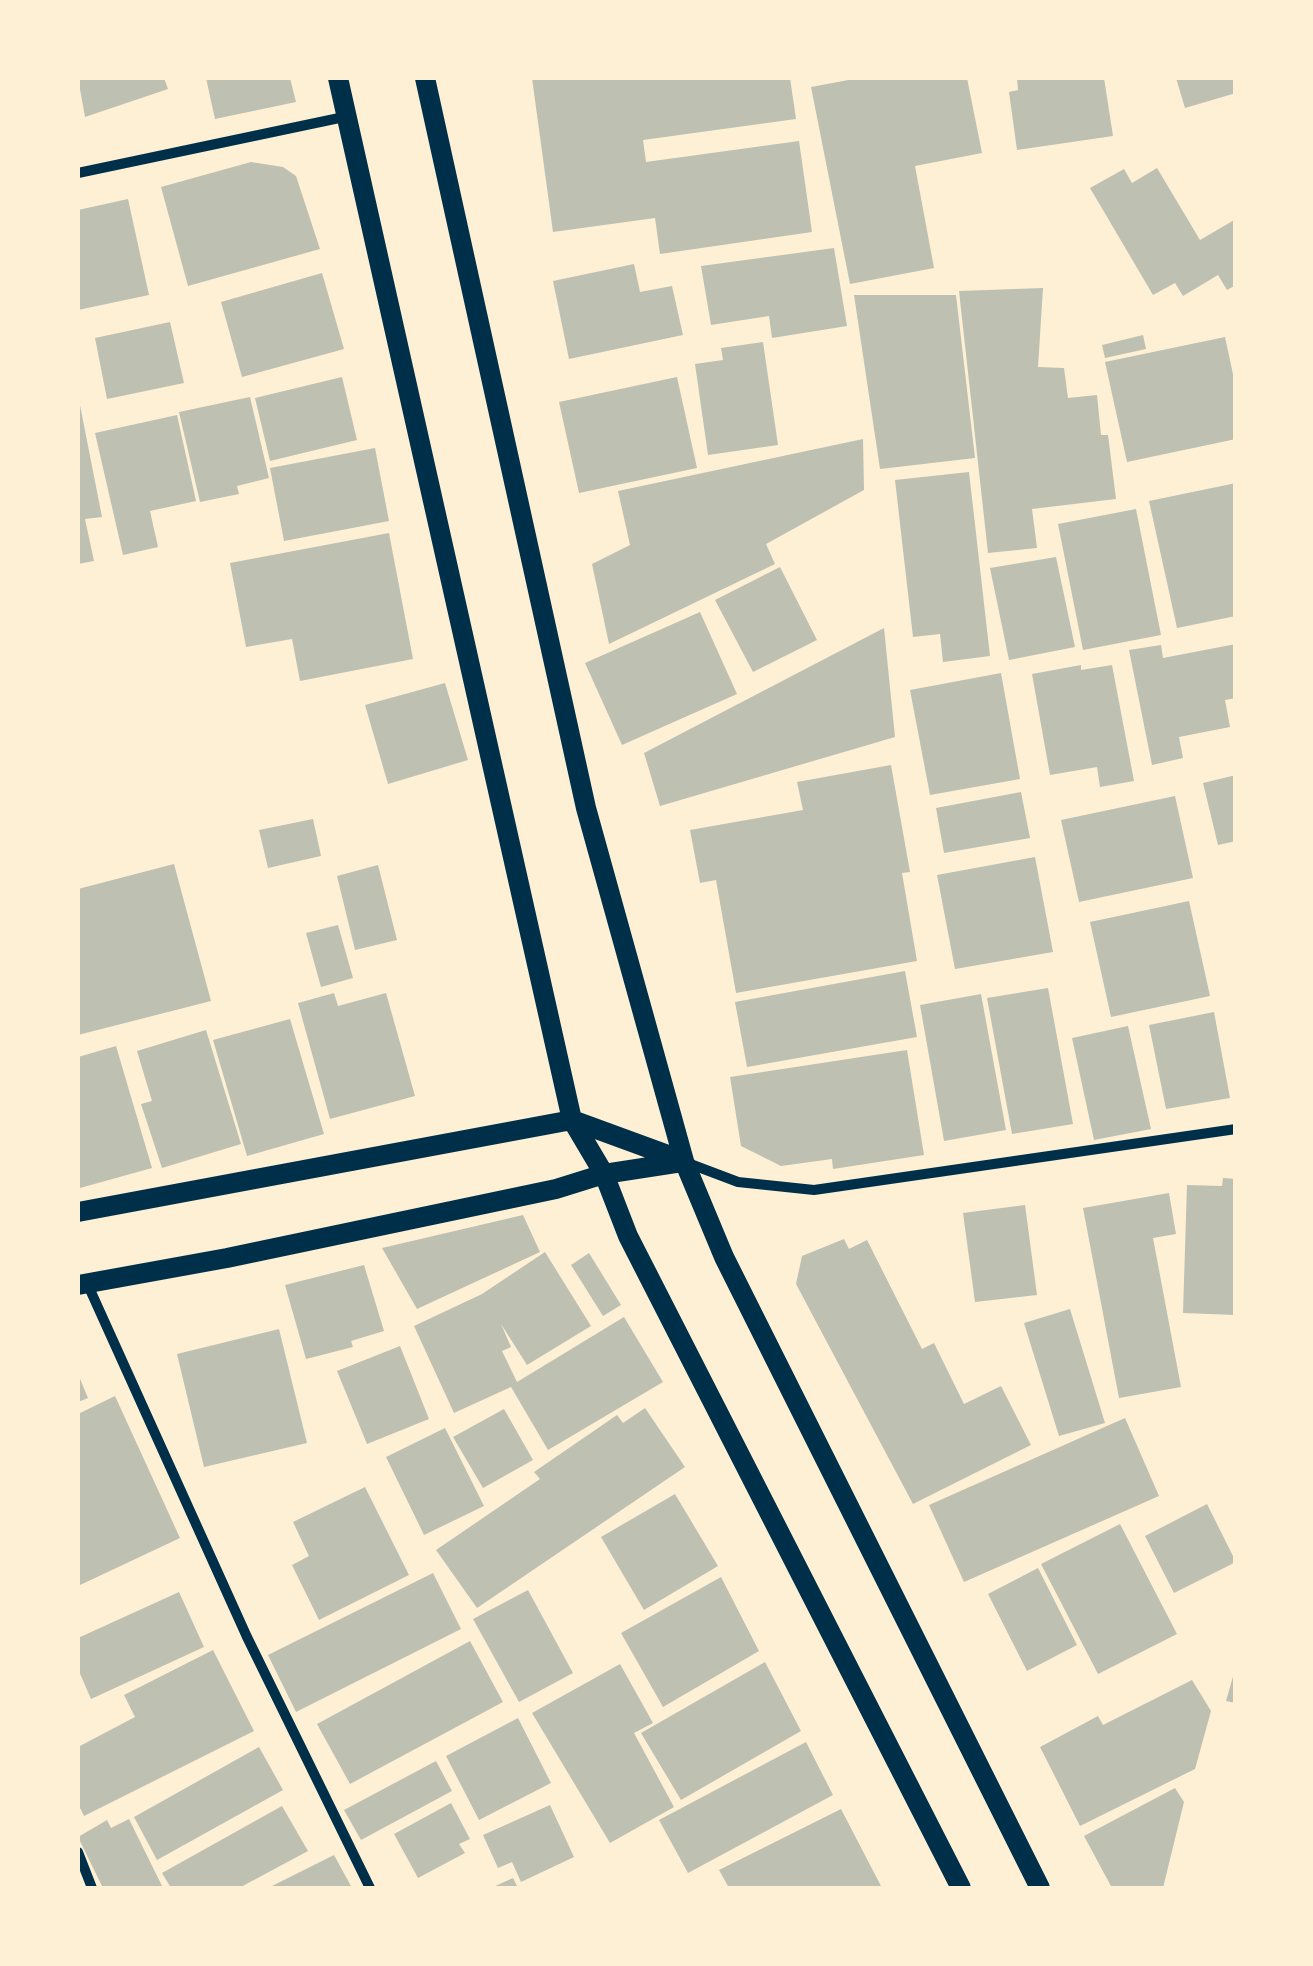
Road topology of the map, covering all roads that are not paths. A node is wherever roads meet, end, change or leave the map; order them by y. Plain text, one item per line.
1 (338, 78) edge
2 (426, 78) edge
3 (344, 116) junction
4 (78, 174) edge
5 (572, 1120) junction
6 (1236, 1129) edge
7 (684, 1162) junction
8 (604, 1174) junction
9 (78, 1212) edge
10 (82, 1283) edge
11 (78, 1852) edge
12 (92, 1888) edge
13 (370, 1888) edge
14 (961, 1888) edge
15 (1040, 1888) edge

1 - 3 main road
2 - 7 main road
3 - 4 street
3 - 5 main road
5 - 7 main road
5 - 8 main road
5 - 9 main road
6 - 7 street
7 - 8 main road
7 - 15 main road
8 - 10 main road
8 - 14 main road
10 - 13 street
11 - 12 street

